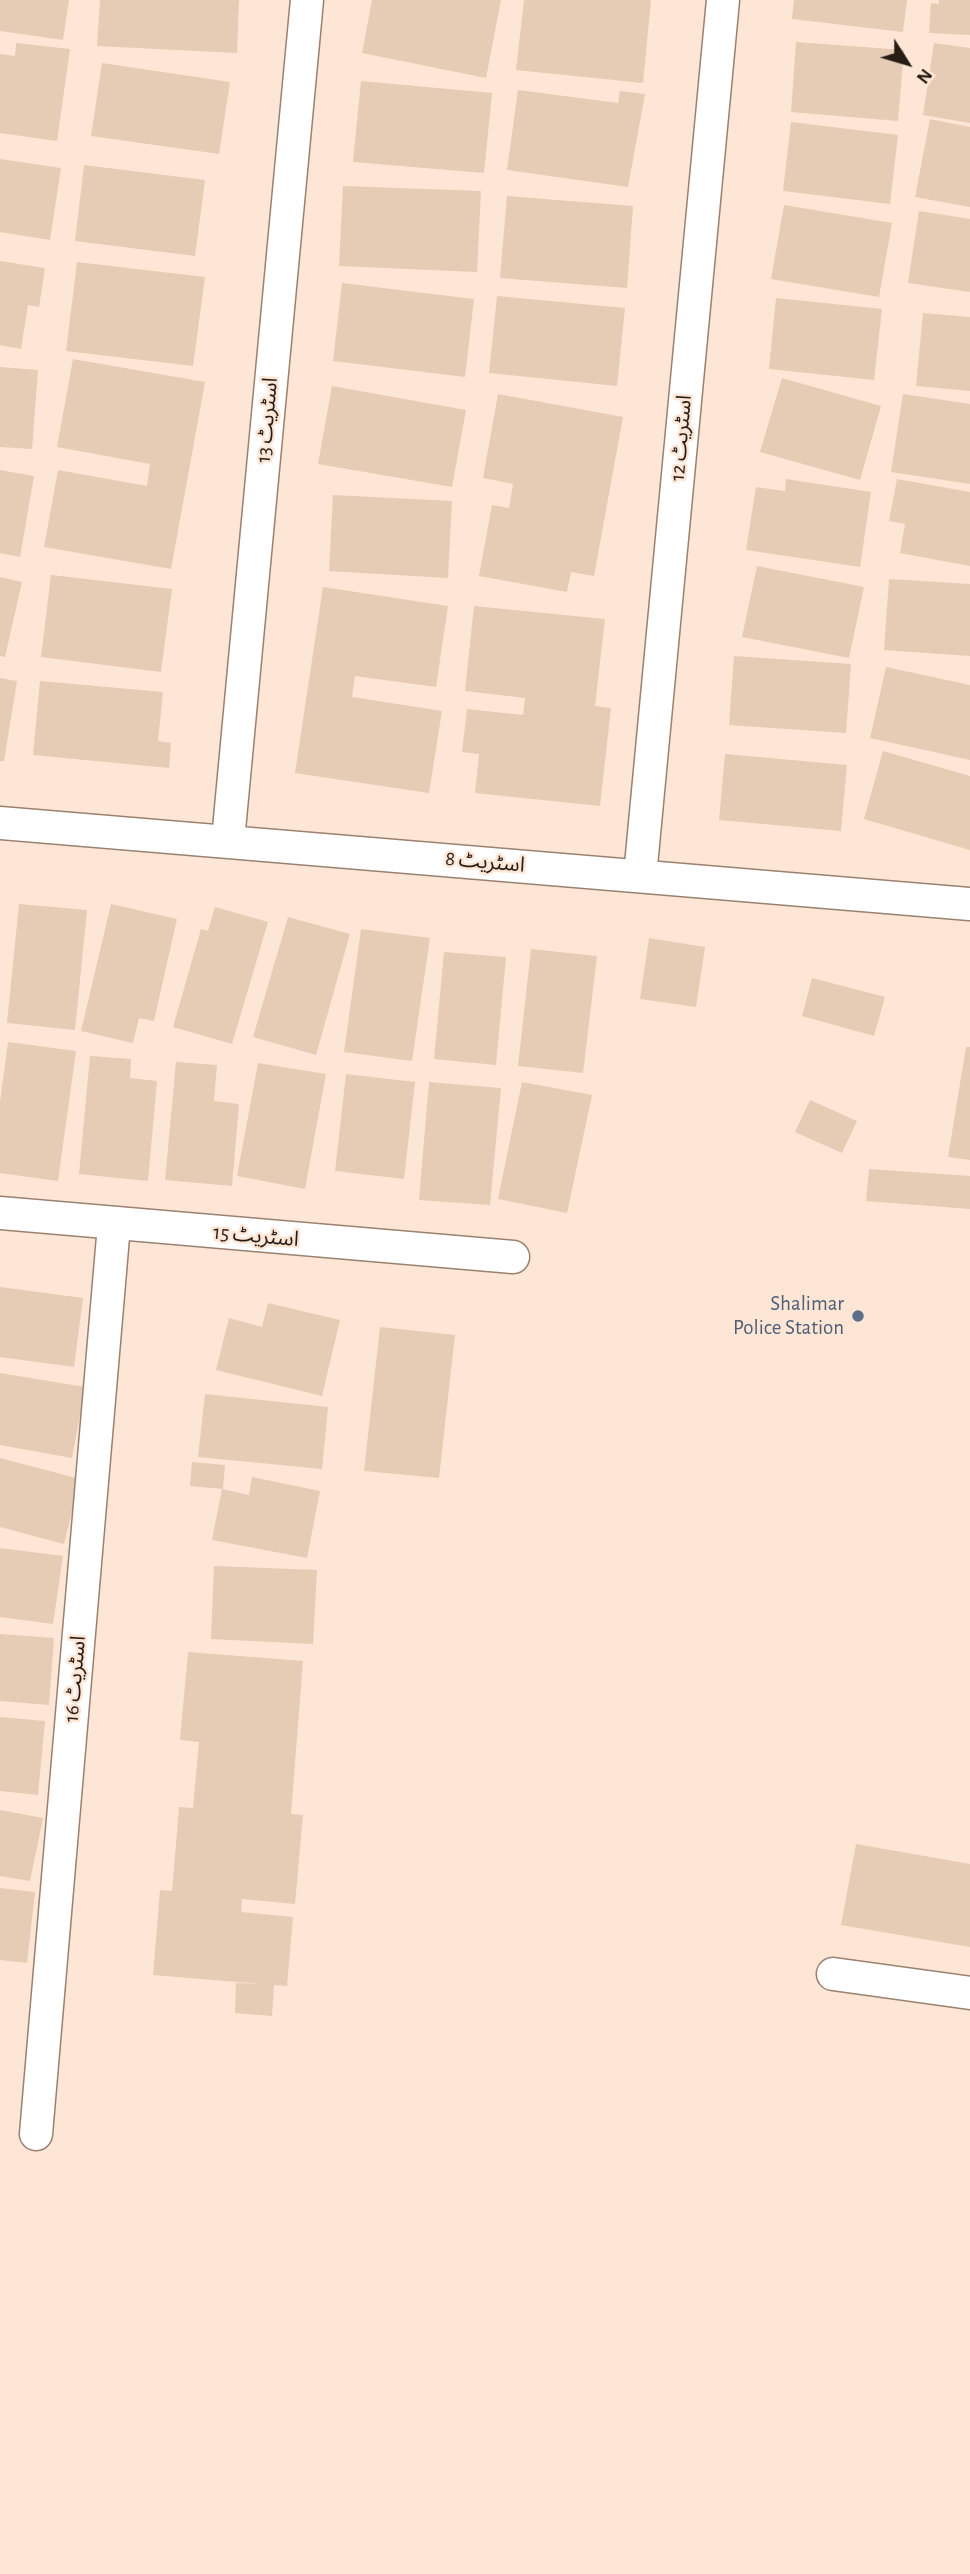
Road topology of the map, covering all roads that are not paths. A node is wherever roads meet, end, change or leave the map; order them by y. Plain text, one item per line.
1 (307, 0) edge
2 (723, 0) edge
3 (0, 823) edge
4 (228, 839) junction
5 (640, 876) junction
6 (970, 904) edge
7 (0, 1213) edge
8 (114, 1225) junction
9 (513, 1257) dead end
10 (834, 1974) dead end
11 (970, 1993) edge
12 (36, 2134) dead end

1 - 4 street, اسٹریٹ 13
2 - 5 street, اسٹریٹ 12
3 - 4 street, اسٹریٹ 8
4 - 5 street, اسٹریٹ 8
5 - 6 street, اسٹریٹ 8
7 - 8 street, اسٹریٹ 15
8 - 9 street, اسٹریٹ 15
8 - 12 street, اسٹریٹ 16
10 - 11 street

